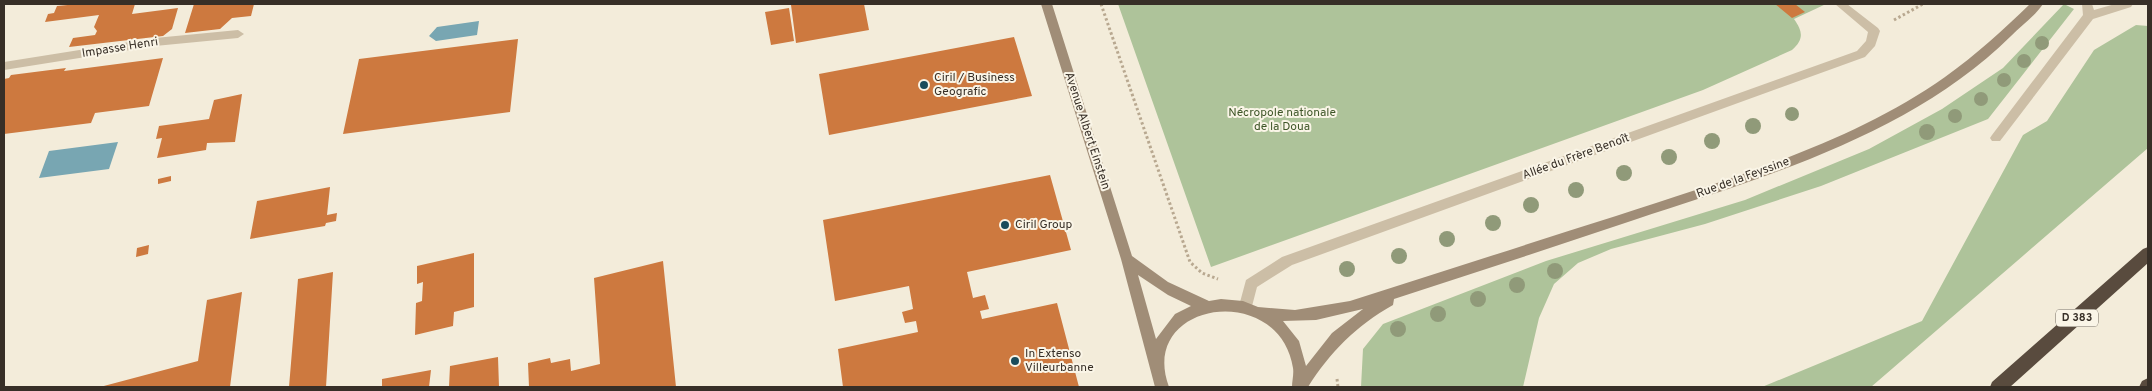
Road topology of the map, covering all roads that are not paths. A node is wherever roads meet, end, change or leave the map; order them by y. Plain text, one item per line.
1 (1046, 4) edge
2 (1840, 4) edge
3 (2037, 4) edge
4 (2127, 4) edge
5 (2088, 10) edge
6 (238, 34) dead end
7 (4, 66) edge
8 (1996, 138) dead end
9 (2148, 254) edge
10 (1127, 259) junction
11 (1414, 287) junction
12 (1205, 305) junction
13 (1246, 306) junction
14 (1260, 312) junction
15 (1156, 362) junction
16 (1162, 387) edge
17 (1300, 387) edge
18 (1998, 387) edge

1 - 10 street, Avenue Albert Einstein
2 - 13 street, Allée du Frère Benoît
3 - 11 street, Rue de la Feyssine
4 - 5 street
5 - 8 street
6 - 7 street, Impasse Henri
9 - 18 highway, D 383
10 - 12 street
10 - 15 street, Avenue Albert Einstein
11 - 14 street, Rue de la Feyssine
11 - 17 street, Rue de la Feyssine
12 - 13 street
12 - 15 street
13 - 14 street
14 - 17 street
15 - 16 street, Avenue Albert Einstein

